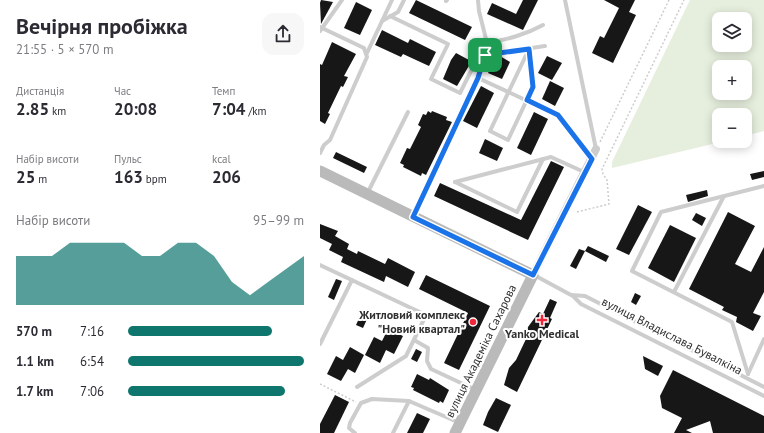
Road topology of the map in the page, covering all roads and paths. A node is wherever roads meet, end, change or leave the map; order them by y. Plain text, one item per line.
1 (342, 0) edge
2 (392, 0) edge
3 (404, 0) edge
4 (478, 0) edge
5 (565, 0) edge
6 (668, 0) edge
7 (684, 0) edge
8 (390, 16) junction
9 (382, 21) junction
10 (543, 25) dead end
11 (321, 28) edge
12 (487, 43) junction
13 (545, 46) dead end
14 (529, 49) junction
15 (367, 53) junction
16 (485, 55) junction
17 (475, 63) dead end
18 (478, 78) junction
19 (509, 92) junction
20 (527, 100) junction
21 (408, 112) dead end
22 (596, 149) junction
23 (320, 153) edge
24 (543, 159) junction
25 (592, 159) junction
26 (320, 172) edge
27 (586, 172) junction
28 (764, 186) edge
29 (367, 194) junction
30 (724, 196) junction
31 (577, 212) dead end
32 (413, 217) junction
33 (320, 265) edge
34 (533, 275) junction
35 (352, 280) junction
36 (674, 292) junction
37 (571, 295) junction
38 (764, 339) edge
39 (414, 340) junction
40 (320, 344) edge
41 (747, 376) junction
42 (320, 384) edge
43 (764, 386) edge
44 (357, 387) dead end
45 (476, 391) junction
46 (764, 396) edge
47 (409, 401) junction
48 (360, 404) junction
49 (458, 428) edge
50 (355, 433) edge
51 (393, 433) edge

1 - 11 lane
2 - 9 lane
3 - 8 lane
4 - 12 lane
5 - 22 lane
6 - 22 path
7 - 31 path
8 - 9 lane
8 - 17 lane
9 - 15 lane
10 - 12 lane
11 - 15 lane
12 - 16 lane
13 - 14 lane
14 - 16 lane
14 - 19 lane
14 - 20 lane
15 - 23 lane
16 - 18 lane
18 - 19 lane
18 - 32 lane
19 - 20 lane
19 - 20 lane
20 - 25 lane
21 - 29 lane
22 - 25 street, вулиця Академіка Сахарова
24 - 24 lane
24 - 27 lane
25 - 27 street, вулиця Академіка Сахарова
26 - 29 street, вулиця Владислава Бувалкіна
27 - 34 street, вулиця Академіка Сахарова
28 - 30 lane
29 - 32 street, вулиця Владислава Бувалкіна
30 - 36 lane
30 - 36 lane
32 - 34 street, вулиця Владислава Бувалкіна
33 - 35 lane
34 - 37 lane, вулиця Владислава Бувалкіна
34 - 45 street, вулиця Академіка Сахарова
35 - 39 lane
35 - 40 lane
36 - 41 lane
37 - 41 lane, вулиця Владислава Бувалкіна
37 - 46 lane, вулиця Владислава Бувалкіна
38 - 41 lane
39 - 44 lane
39 - 45 lane
41 - 43 lane, вулиця Владислава Бувалкіна
42 - 48 path
45 - 49 street, вулиця Академіка Сахарова
47 - 48 lane
47 - 49 lane
47 - 51 lane
48 - 50 lane

